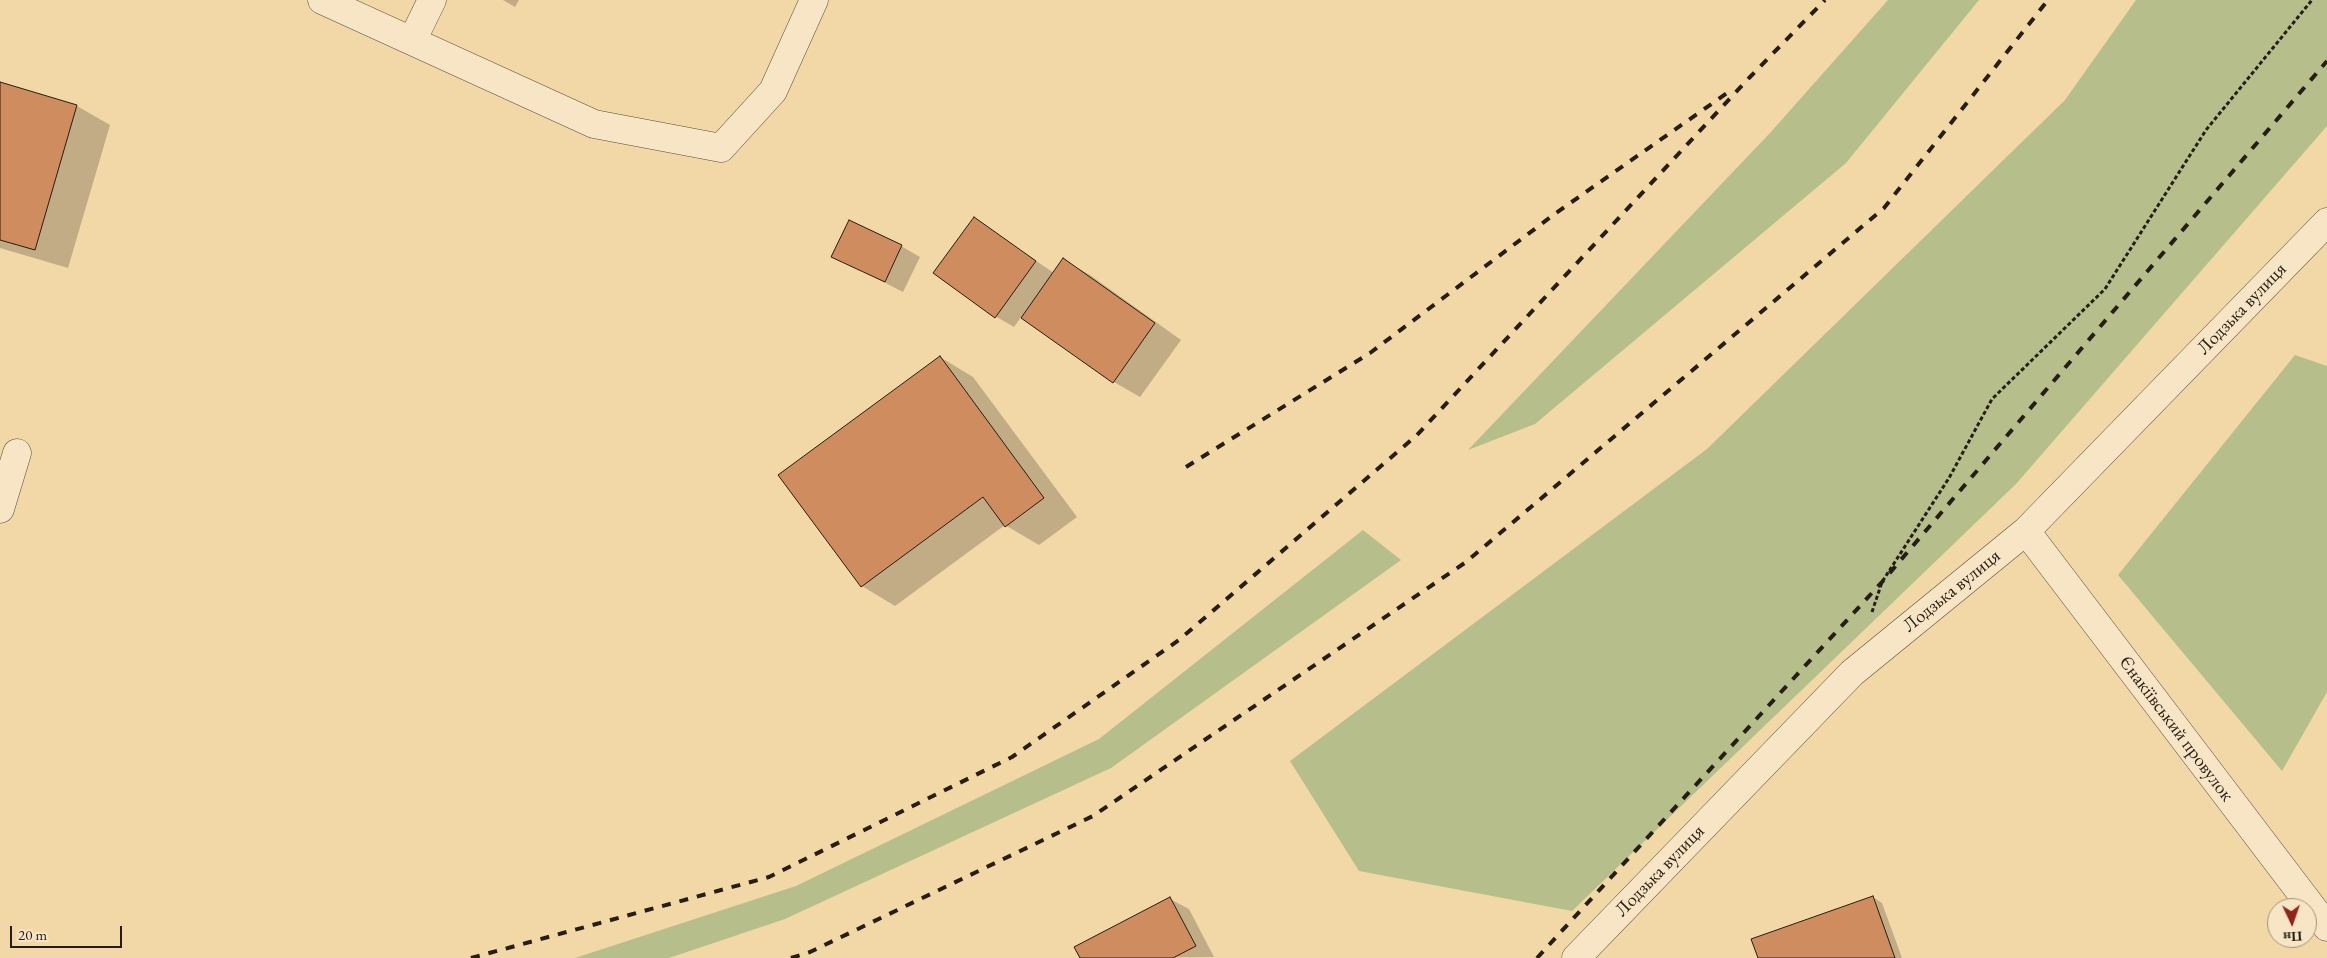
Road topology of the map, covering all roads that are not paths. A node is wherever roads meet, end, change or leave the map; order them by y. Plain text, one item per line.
1 (322, 0) edge
2 (432, 0) edge
3 (814, 0) edge
4 (412, 41) junction
5 (2327, 222) edge
6 (17, 453) dead end
7 (0, 508) edge
8 (2026, 530) junction
9 (2327, 927) edge
10 (1576, 958) edge

1 - 4 street
2 - 4 street
3 - 4 street
5 - 8 street, Лодзька вулиця
6 - 7 street
8 - 9 street, Єнакіївський провулок
8 - 10 street, Лодзька вулиця

